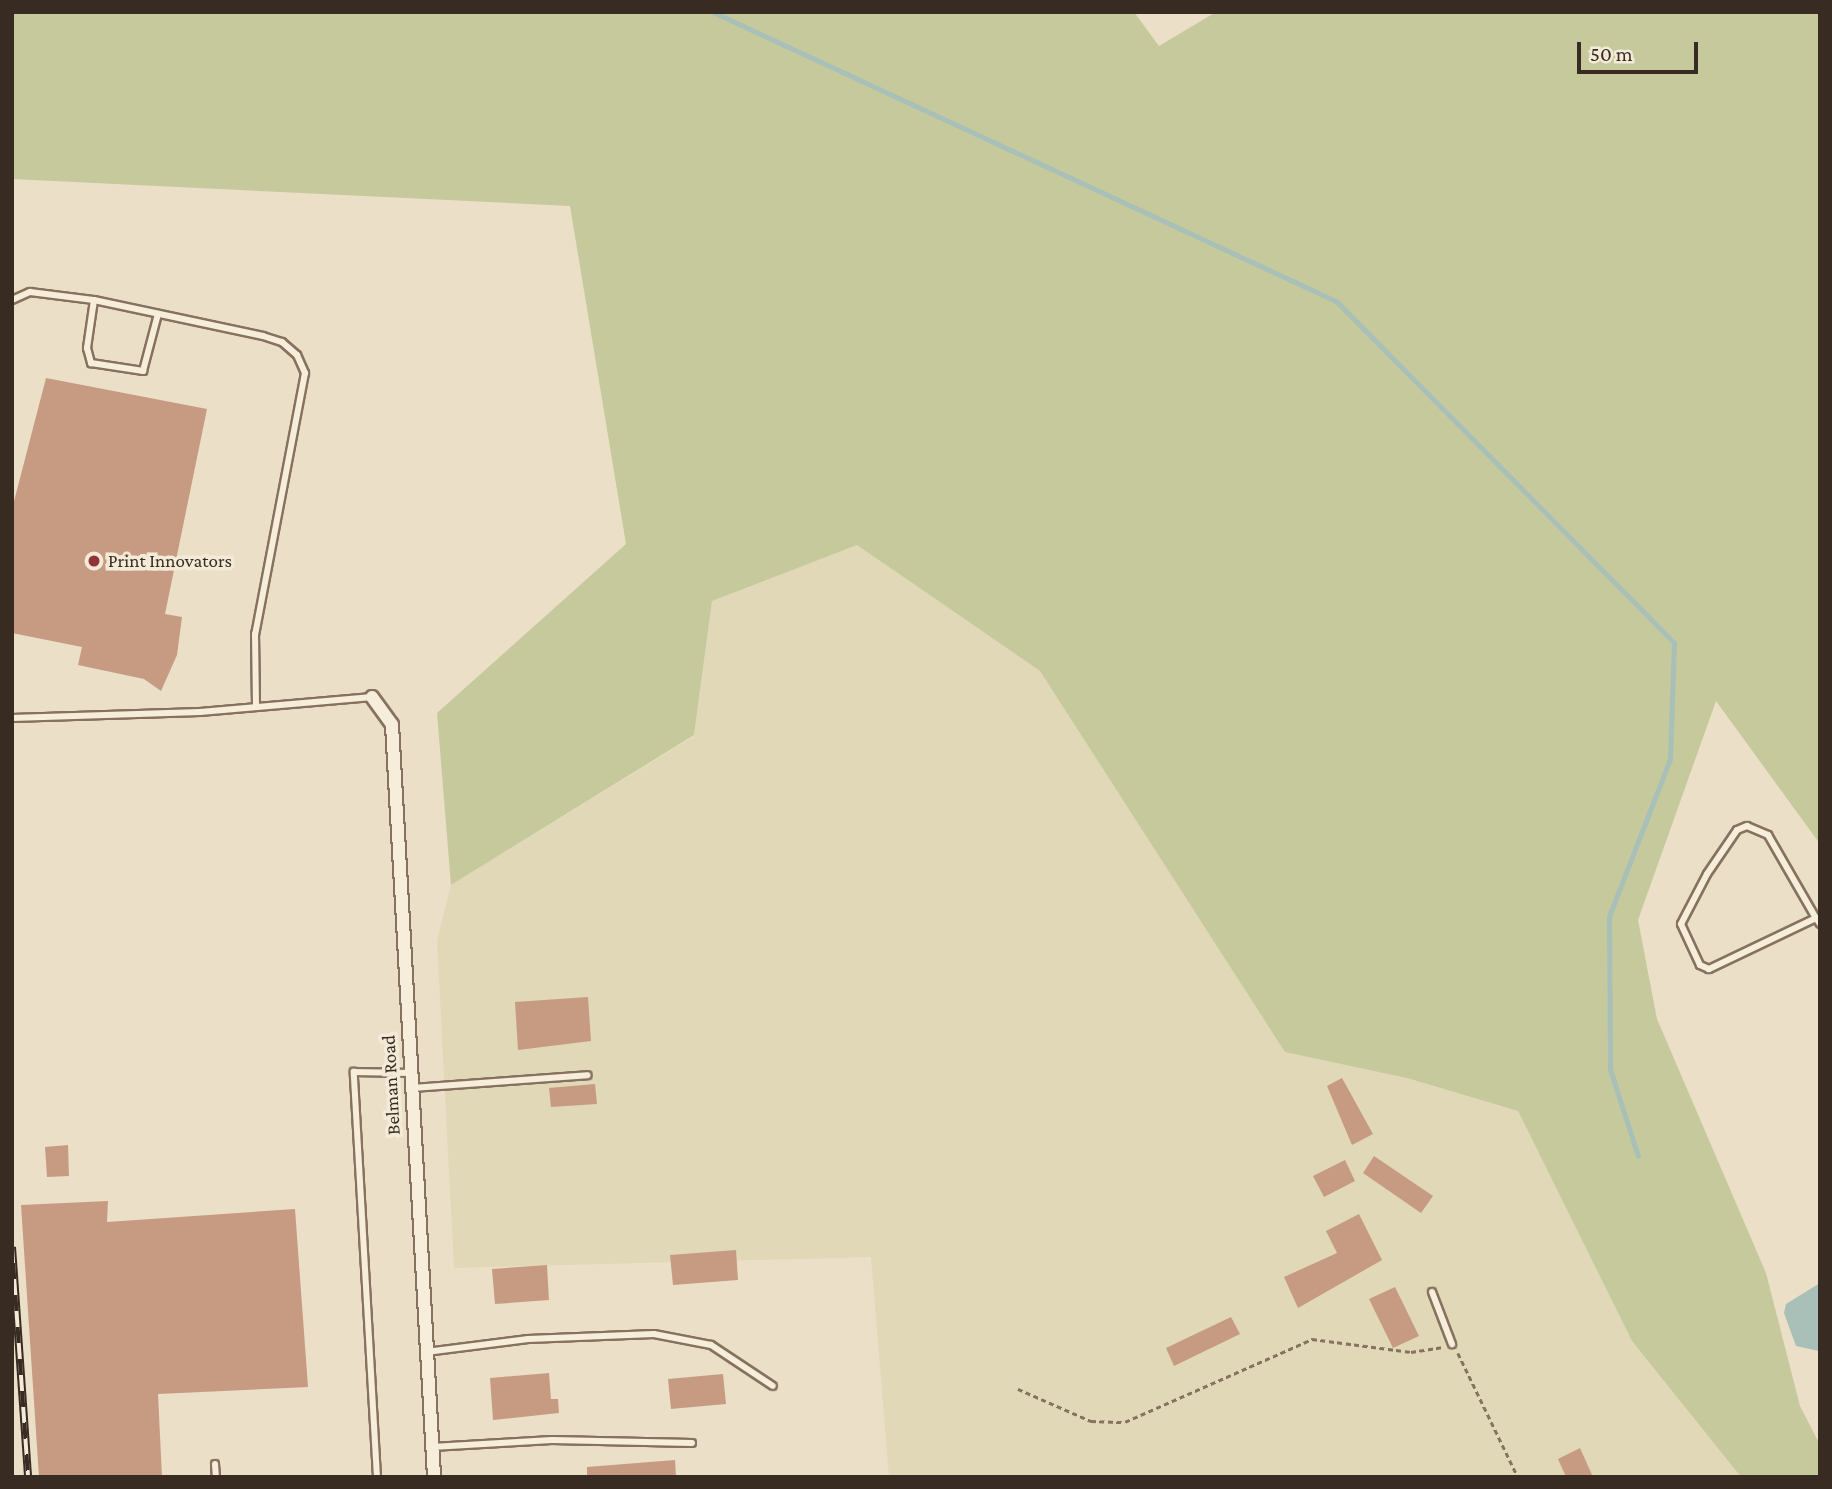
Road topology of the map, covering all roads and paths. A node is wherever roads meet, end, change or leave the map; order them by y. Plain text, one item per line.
1 (12, 300) edge
2 (94, 300) junction
3 (158, 314) junction
4 (372, 697) joint
5 (256, 706) junction
6 (12, 718) edge
7 (1818, 921) edge
8 (410, 1073) junction
9 (588, 1075) dead end
10 (410, 1088) junction
11 (1432, 1292) dead end
12 (1452, 1345) junction
13 (426, 1352) junction
14 (773, 1386) dead end
15 (1018, 1389) dead end
16 (692, 1443) dead end
17 (432, 1447) junction
18 (215, 1464) dead end
19 (216, 1477) edge
20 (377, 1477) edge
21 (433, 1477) edge
22 (1518, 1477) edge

1 - 2 lane
2 - 3 lane
2 - 3 lane
3 - 5 lane
4 - 5 lane
4 - 8 street, Belman Road
5 - 6 lane
7 - 7 lane
8 - 10 street, Belman Road
8 - 20 lane
9 - 10 lane
10 - 13 street, Belman Road
11 - 12 lane
12 - 15 path
12 - 22 path
13 - 14 lane
13 - 17 street, Belman Road
16 - 17 lane
17 - 21 street, Belman Road
18 - 19 lane

